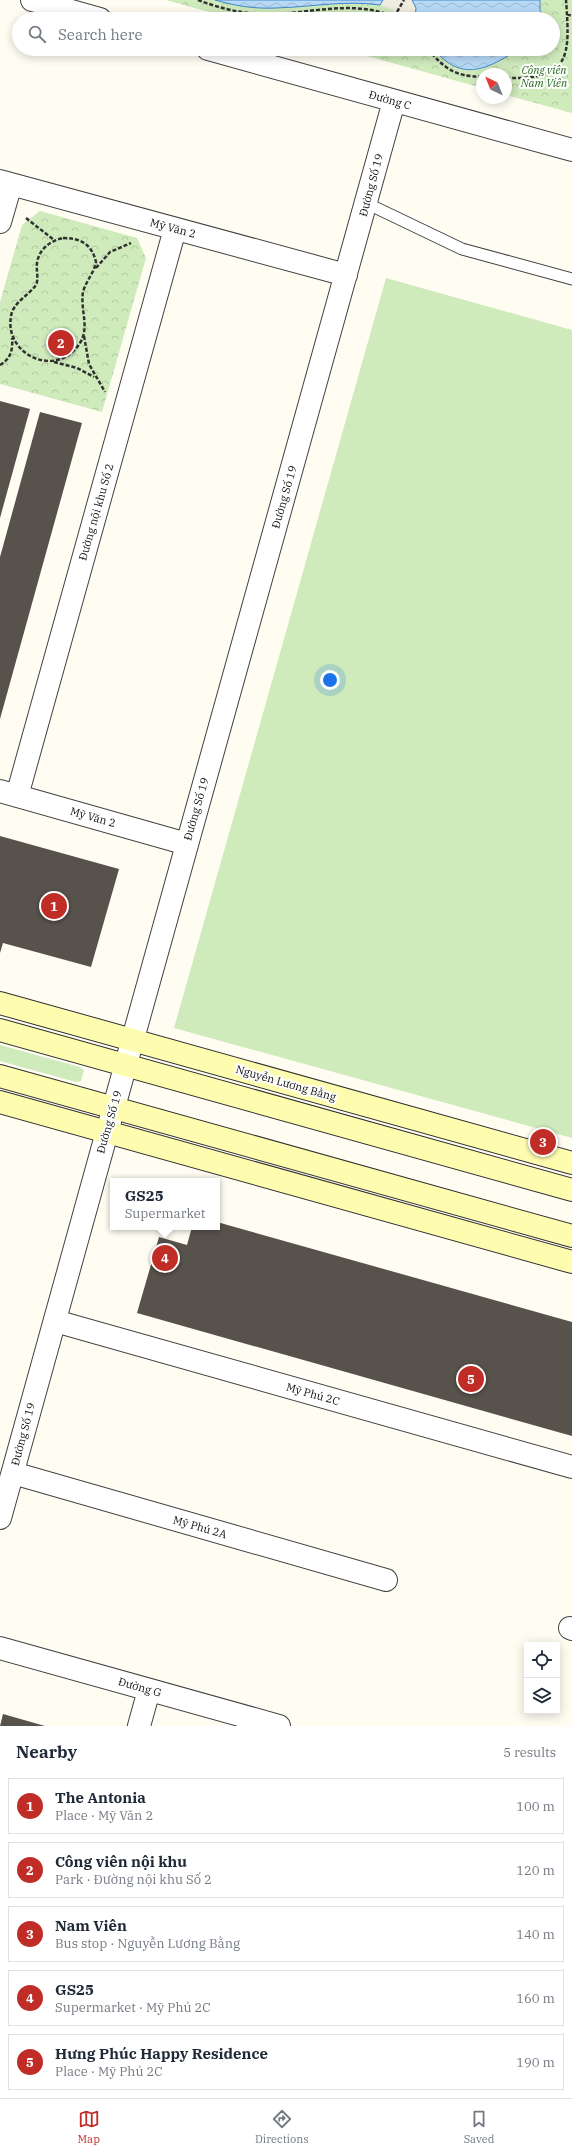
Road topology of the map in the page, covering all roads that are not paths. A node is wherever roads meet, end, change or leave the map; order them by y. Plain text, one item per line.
1 (32, 0) edge
2 (75, 12) edge
3 (233, 56) edge
4 (394, 101) junction
5 (572, 150) edge
6 (5, 182) edge
7 (366, 204) junction
8 (0, 222) edge
9 (175, 229) junction
10 (346, 275) junction
11 (572, 279) edge
12 (9, 794) edge
13 (187, 844) junction
14 (0, 1003) edge
15 (0, 1030) edge
16 (133, 1039) junction
17 (126, 1064) junction
18 (0, 1076) edge
19 (0, 1102) edge
20 (113, 1107) junction
21 (107, 1132) junction
22 (572, 1163) edge
23 (572, 1190) edge
24 (572, 1236) edge
25 (572, 1262) edge
26 (55, 1321) junction
27 (572, 1467) edge
28 (13, 1473) junction
29 (0, 1518) edge
30 (386, 1580) dead end
31 (0, 1648) edge
32 (149, 1690) junction
33 (139, 1726) edge
34 (279, 1726) edge

1 - 2 street
3 - 4 street, Đường C
4 - 5 street, Đường C
4 - 7 street, Đường Số 19
6 - 8 street
6 - 9 street, Mỹ Văn 2
7 - 10 street, Đường Số 19
7 - 11 lane
9 - 10 street, Mỹ Văn 2
9 - 12 street, Đường nội khu Số 2
10 - 13 street, Đường Số 19
12 - 13 street, Mỹ Văn 2
13 - 16 street, Đường Số 19
14 - 16 main road, Nguyễn Lương Bằng
15 - 17 main road
16 - 17 street, Đường Số 19
16 - 22 main road, Nguyễn Lương Bằng
17 - 20 street, Đường Số 19
17 - 23 main road
18 - 20 main road
19 - 21 main road
20 - 21 street, Đường Số 19
20 - 24 main road
21 - 25 main road
21 - 26 street, Đường Số 19
26 - 27 street, Mỹ Phú 2C
26 - 28 street, Đường Số 19
28 - 29 street, Đường Số 19
28 - 30 street, Mỹ Phú 2A
31 - 32 street, Đường G
32 - 33 street
32 - 34 street, Đường G

